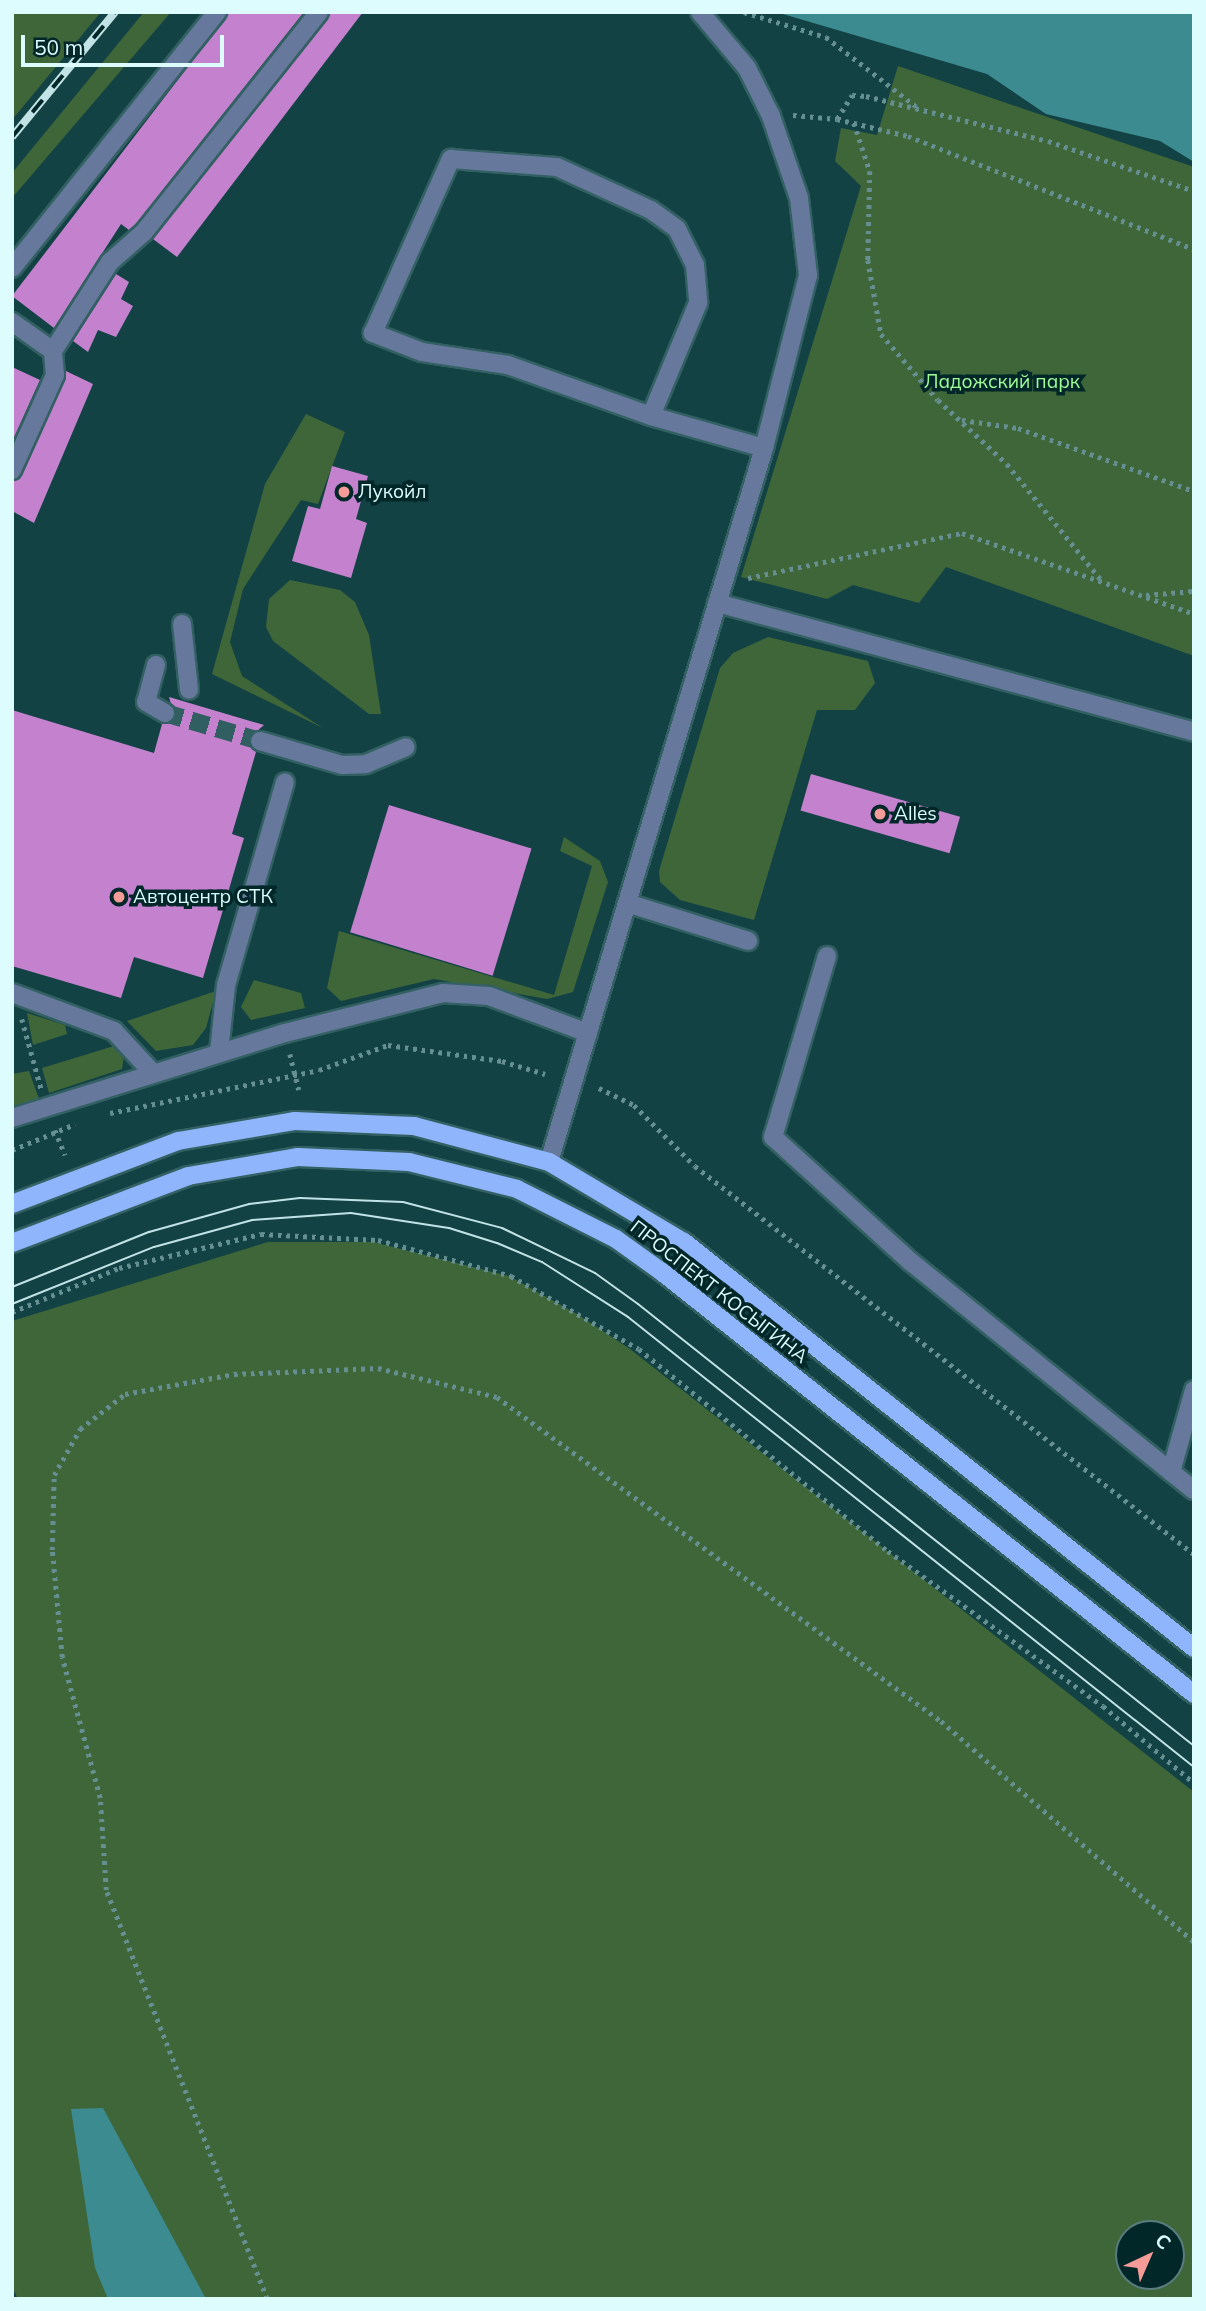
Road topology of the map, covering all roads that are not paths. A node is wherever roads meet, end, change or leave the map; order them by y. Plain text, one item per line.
1 (217, 12) edge
2 (319, 12) edge
3 (700, 12) edge
4 (12, 268) edge
5 (12, 322) edge
6 (53, 351) junction
7 (651, 416) junction
8 (764, 448) junction
9 (12, 470) edge
10 (717, 603) junction
11 (182, 624) dead end
12 (156, 665) dead end
13 (189, 690) dead end
14 (165, 713) tunnel mouth
15 (1194, 732) edge
16 (260, 741) tunnel mouth
17 (406, 747) dead end
18 (285, 782) dead end
19 (626, 903) junction
20 (748, 941) dead end
21 (827, 956) dead end
22 (14, 994) edge
23 (588, 1033) junction
24 (219, 1052) junction
25 (152, 1072) junction
26 (12, 1118) edge
27 (549, 1162) junction
28 (12, 1204) edge
29 (12, 1243) edge
30 (1194, 1390) edge
31 (1171, 1472) junction
32 (1194, 1490) edge
33 (1194, 1647) edge
34 (1194, 1694) edge

1 - 4 street
2 - 6 street
3 - 8 street
5 - 6 street
6 - 9 street
7 - 7 street
7 - 8 street
8 - 10 street
10 - 15 street
10 - 19 street
11 - 13 street
12 - 14 street
16 - 17 street
18 - 24 street
19 - 20 street
19 - 23 street
21 - 31 street
22 - 25 street
23 - 24 street
23 - 27 street
24 - 25 street
25 - 26 street
27 - 28 main road, ПРОСПЕКТ КОСЫГИНА
27 - 33 main road, ПРОСПЕКТ КОСЫГИНА
29 - 34 main road, ПРОСПЕКТ КОСЫГИНА
30 - 31 street
31 - 32 street

